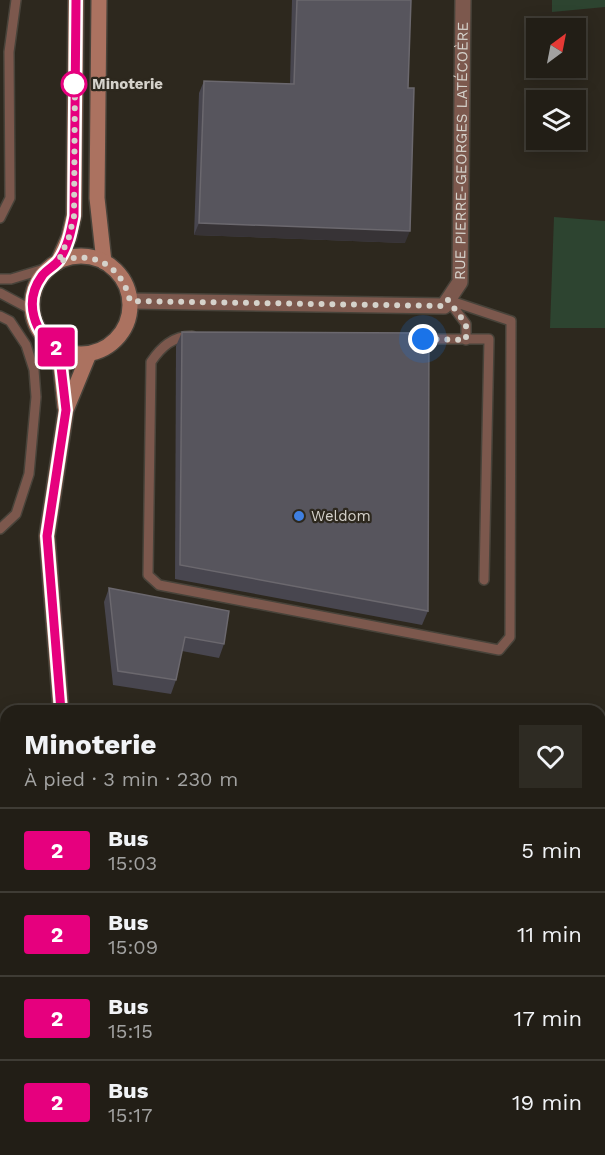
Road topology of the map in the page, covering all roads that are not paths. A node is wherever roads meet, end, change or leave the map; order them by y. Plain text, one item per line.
1 (16, 0) edge
2 (76, 0) edge
3 (99, 0) edge
4 (463, 0) edge
5 (4, 67) edge
6 (0, 218) edge
7 (104, 262) junction
8 (54, 264) junction
9 (0, 279) edge
10 (0, 293) edge
11 (448, 300) junction
12 (130, 301) junction
13 (32, 310) junction
14 (3, 316) edge
15 (202, 336) edge
16 (409, 339) edge
17 (466, 340) junction
18 (59, 349) junction
19 (89, 354) junction
20 (66, 410) junction
21 (0, 529) edge
22 (484, 580) dead end
23 (61, 705) edge

1 - 5 lane
2 - 8 street
3 - 7 street
4 - 11 street, RUE PIERRE-GEORGES LATÉCOÈRE
5 - 6 lane
7 - 8 street
7 - 12 street
8 - 9 lane
8 - 13 street
10 - 13 lane
11 - 12 street, RUE PIERRE-GEORGES LATÉCOÈRE
11 - 15 lane
11 - 17 lane
12 - 19 street
13 - 18 street
14 - 21 lane
16 - 17 lane
17 - 22 lane
18 - 19 street
18 - 20 street
19 - 20 street
20 - 23 street

